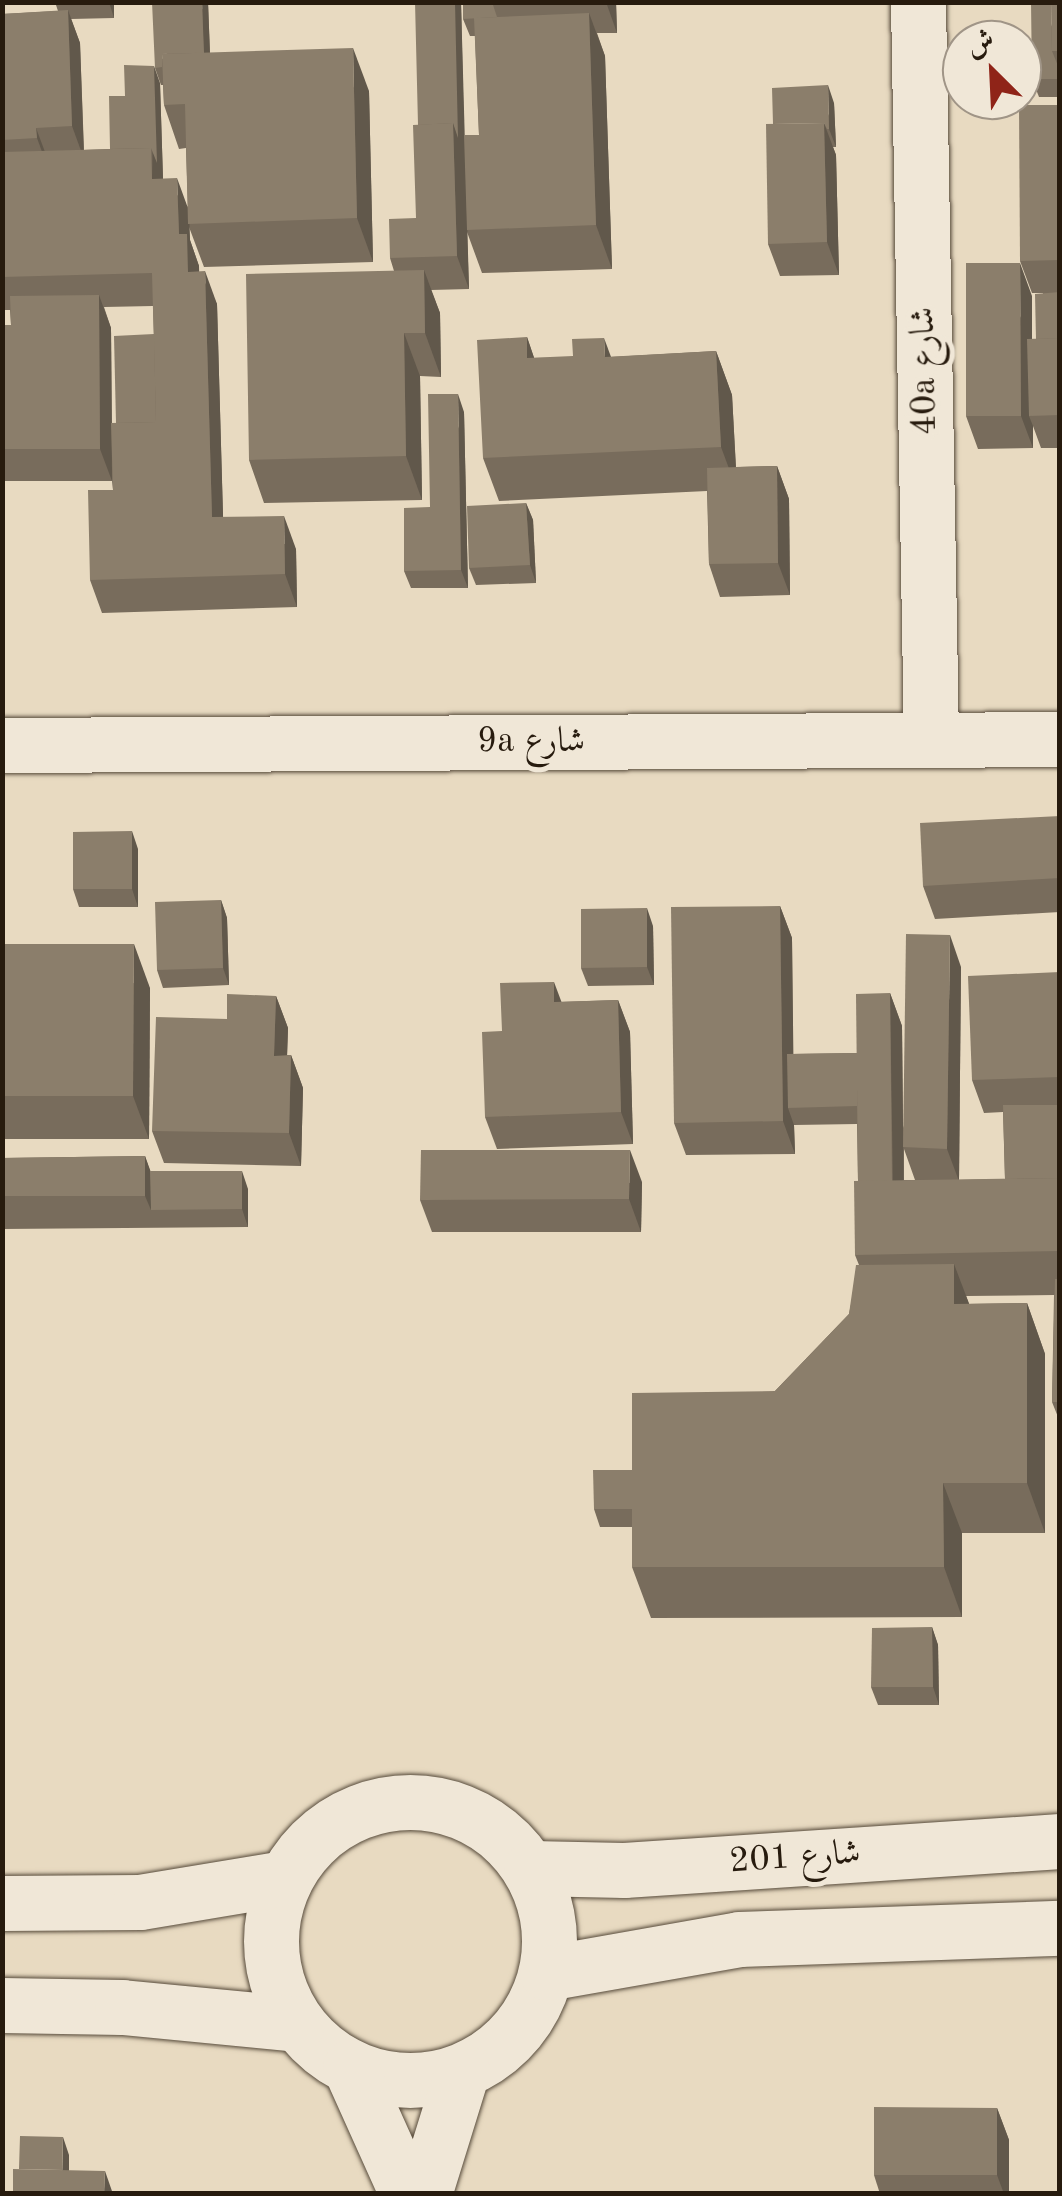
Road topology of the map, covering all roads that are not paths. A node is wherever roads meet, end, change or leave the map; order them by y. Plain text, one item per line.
1 (918, 2) edge
2 (931, 740) junction
3 (1060, 740) edge
4 (2, 745) edge
5 (1060, 1842) edge
6 (530, 1868) junction
7 (285, 1878) junction
8 (2, 1903) edge
9 (1060, 1928) edge
10 (547, 1973) junction
11 (2, 2005) edge
12 (298, 2024) junction
13 (350, 2066) junction
14 (462, 2071) junction
15 (407, 2194) edge
16 (424, 2194) edge

1 - 2 street, 40a شارع
2 - 3 street, 9a شارع
2 - 4 street, 9a شارع
5 - 6 street, شارع 201
6 - 7 street
6 - 10 street
7 - 8 street
7 - 12 street
9 - 10 street
10 - 14 street
11 - 12 street
12 - 13 street
13 - 14 street
13 - 15 street
14 - 16 street

